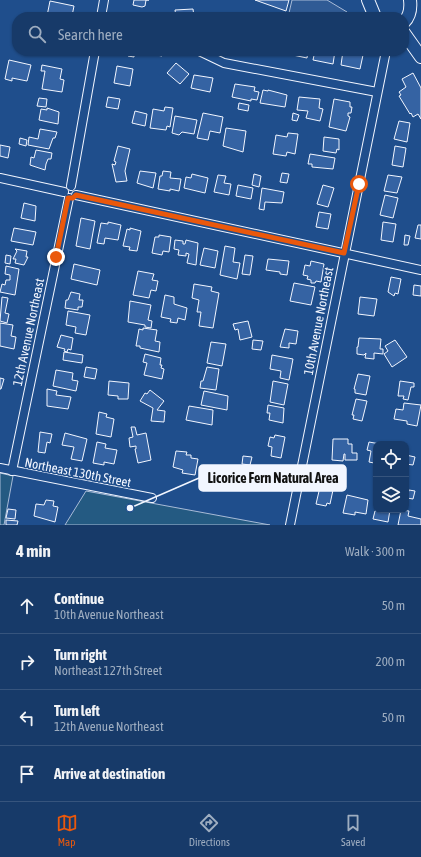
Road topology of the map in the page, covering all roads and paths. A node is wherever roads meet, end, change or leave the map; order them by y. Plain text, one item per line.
1 (104, 0) edge
2 (368, 0) edge
3 (410, 0) edge
4 (102, 12) edge
5 (373, 12) edge
6 (409, 12) edge
7 (409, 40) edge
8 (94, 56) edge
9 (209, 56) edge
10 (385, 56) edge
11 (421, 57) edge
12 (377, 92) junction
13 (0, 178) edge
14 (70, 193) junction
15 (344, 253) junction
16 (421, 270) edge
17 (0, 468) edge
18 (12, 471) junction
19 (152, 498) dead end
20 (290, 525) edge

1 - 4 street
2 - 5 main road
3 - 6 main road
7 - 11 main road
8 - 14 street, 12th Avenue Northeast
9 - 12 street
10 - 12 street, 10th Avenue Northeast
12 - 15 street, 10th Avenue Northeast
13 - 14 street
14 - 15 street
14 - 18 street, 12th Avenue Northeast
15 - 16 street
15 - 20 street, 10th Avenue Northeast
17 - 18 street, Northeast 130th Street
18 - 19 street, Northeast 130th Street

